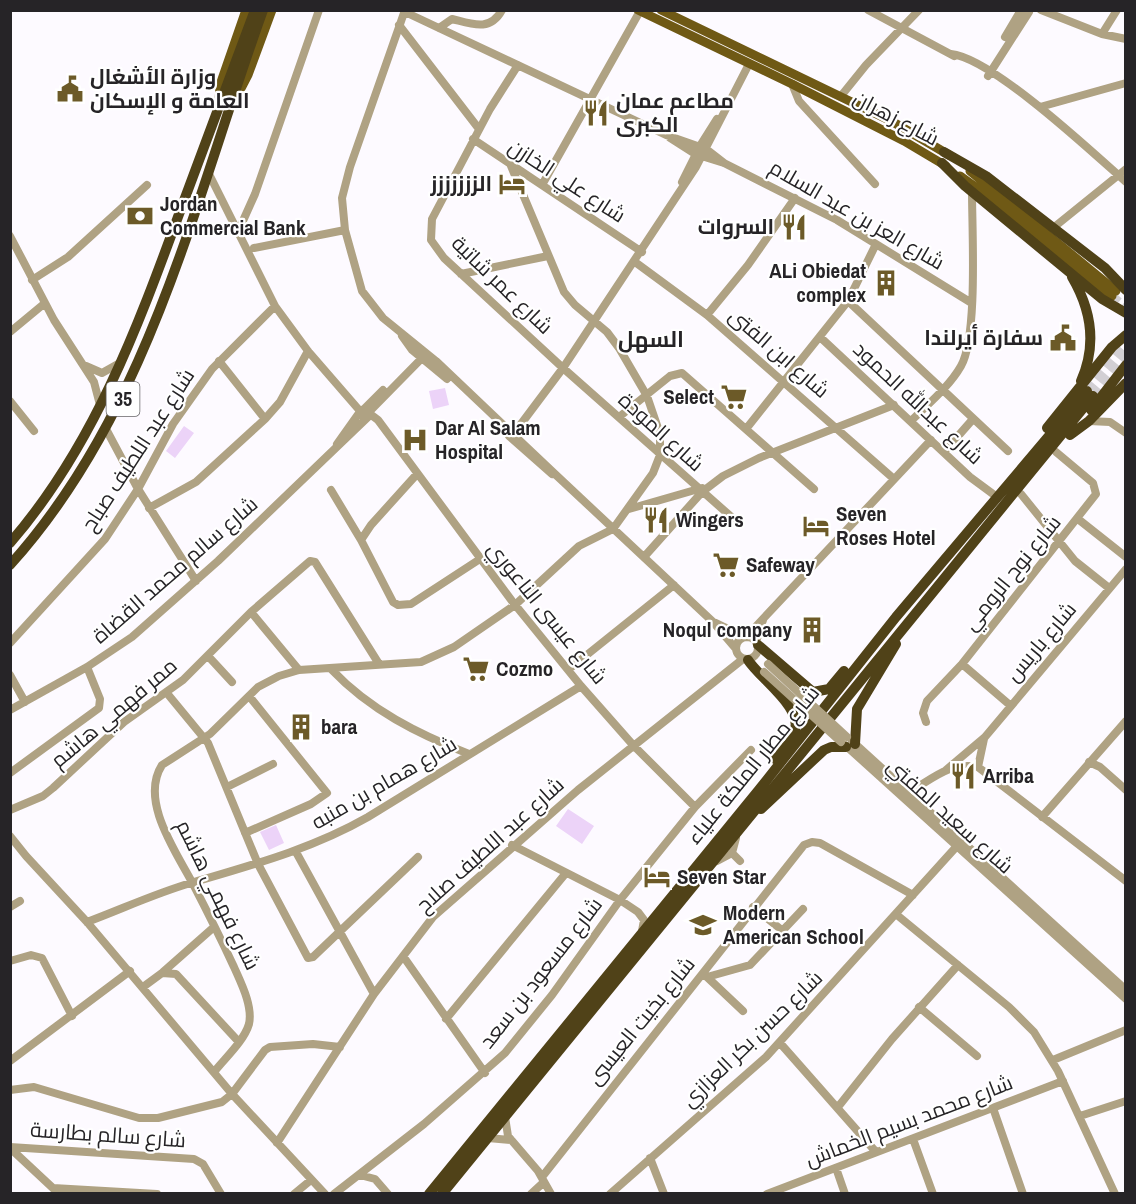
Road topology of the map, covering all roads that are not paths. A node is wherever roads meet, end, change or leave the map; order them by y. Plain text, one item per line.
1 (246, 10) edge
2 (255, 10) edge
3 (263, 10) edge
4 (272, 10) edge
5 (319, 10) edge
6 (502, 10) edge
7 (868, 10) edge
8 (920, 10) edge
9 (1041, 10) edge
10 (1117, 10) edge
11 (405, 11) edge
12 (639, 11) edge
13 (664, 11) edge
14 (1028, 11) edge
15 (1050, 12) edge
16 (399, 25) junction
17 (439, 28) junction
18 (903, 28) junction
19 (1102, 34) junction
20 (1125, 39) edge
21 (749, 64) junction
22 (518, 65) junction
23 (986, 73) junction
24 (235, 77) junction
25 (1125, 83) edge
26 (792, 84) junction
27 (841, 96) junction
28 (590, 99) junction
29 (1040, 106) junction
30 (224, 110) junction
31 (479, 129) junction
32 (473, 140) junction
33 (701, 151) junction
34 (943, 157) junction
35 (511, 166) junction
36 (208, 172) junction
37 (1122, 172) edge
38 (1125, 182) edge
39 (875, 184) dead end
40 (147, 185) dead end
41 (542, 185) junction
42 (972, 192) junction
43 (795, 198) junction
44 (1053, 228) junction
45 (345, 230) junction
46 (237, 232) junction
47 (10, 236) edge
48 (876, 244) junction
49 (255, 248) dead end
50 (642, 252) junction
51 (548, 256) junction
52 (635, 262) junction
53 (1105, 268) junction
54 (1067, 269) junction
55 (461, 274) junction
56 (1125, 275) edge
57 (32, 280) junction
58 (1118, 292) edge
59 (848, 301) junction
60 (970, 302) junction
61 (45, 303) junction
62 (275, 306) junction
63 (1125, 313) edge
64 (707, 315) junction
65 (594, 320) junction
66 (10, 332) edge
67 (1125, 335) edge
68 (820, 337) junction
69 (308, 351) junction
70 (422, 353) junction
71 (125, 357) junction
72 (219, 361) junction
73 (82, 363) junction
74 (1125, 365) edge
75 (562, 368) junction
76 (783, 381) junction
77 (1125, 383) edge
78 (942, 389) junction
79 (1085, 393) junction
80 (647, 396) junction
81 (10, 400) edge
82 (894, 405) junction
83 (100, 406) junction
84 (365, 413) junction
85 (619, 417) junction
86 (265, 419) junction
87 (973, 419) junction
88 (911, 421) junction
89 (1089, 421) junction
90 (106, 429) junction
91 (746, 429) junction
92 (839, 429) junction
93 (34, 431) dead end
94 (1125, 433) edge
95 (512, 435) junction
96 (1070, 435) junction
97 (931, 440) junction
98 (944, 452) junction
99 (1008, 452) dead end
100 (1056, 452) junction
101 (772, 453) junction
102 (660, 455) junction
103 (417, 474) junction
104 (894, 480) junction
105 (138, 489) junction
106 (814, 489) dead end
107 (331, 490) dead end
108 (700, 491) junction
109 (993, 494) junction
110 (1021, 494) junction
111 (149, 508) junction
112 (629, 509) junction
113 (1078, 519) junction
114 (736, 522) dead end
115 (613, 529) junction
116 (361, 540) junction
117 (967, 541) junction
118 (1059, 541) junction
119 (10, 543) edge
120 (644, 557) junction
121 (1125, 557) edge
122 (480, 559) junction
123 (10, 565) edge
124 (1125, 569) edge
125 (196, 581) junction
126 (674, 585) junction
127 (1109, 588) junction
128 (515, 605) junction
129 (251, 612) junction
130 (896, 617) junction
131 (763, 620) junction
132 (712, 621) junction
133 (904, 627) junction
134 (746, 637) junction
135 (10, 644) edge
136 (749, 652) junction
137 (208, 656) junction
138 (379, 664) junction
139 (962, 664) junction
140 (87, 667) junction
141 (298, 670) junction
142 (332, 670) junction
143 (568, 670) junction
144 (10, 675) edge
145 (232, 682) dead end
146 (581, 686) junction
147 (166, 692) junction
148 (249, 696) junction
149 (26, 702) junction
150 (1011, 706) junction
151 (10, 710) edge
152 (926, 722) dead end
153 (1125, 723) edge
154 (204, 737) junction
155 (985, 738) junction
156 (847, 742) junction
157 (633, 745) junction
158 (751, 750) dead end
159 (469, 754) junction
160 (1089, 762) junction
161 (273, 764) dead end
162 (978, 767) junction
163 (946, 770) junction
164 (10, 773) edge
165 (227, 787) junction
166 (1125, 790) edge
167 (908, 793) junction
168 (695, 807) junction
169 (10, 810) edge
170 (747, 813) junction
171 (1042, 817) junction
172 (740, 830) junction
173 (245, 833) junction
174 (10, 836) edge
175 (512, 845) junction
176 (957, 846) junction
177 (296, 852) junction
178 (732, 853) junction
179 (418, 857) dead end
180 (740, 861) dead end
181 (258, 864) junction
182 (711, 866) junction
183 (566, 873) junction
184 (1125, 881) edge
185 (192, 882) junction
186 (913, 896) junction
187 (620, 900) junction
188 (20, 901) dead end
189 (10, 907) edge
190 (753, 907) junction
191 (803, 909) dead end
192 (660, 910) junction
193 (638, 912) junction
194 (897, 915) junction
195 (87, 922) junction
196 (214, 927) junction
197 (783, 930) junction
198 (642, 932) junction
199 (341, 933) junction
200 (403, 956) junction
201 (10, 961) edge
202 (958, 965) junction
203 (130, 971) junction
204 (162, 973) junction
205 (705, 975) junction
206 (143, 987) junction
207 (1125, 990) edge
208 (374, 994) junction
209 (1125, 999) edge
210 (920, 1007) junction
211 (743, 1011) dead end
212 (72, 1016) junction
213 (446, 1019) junction
214 (1125, 1030) edge
215 (238, 1041) junction
216 (780, 1043) junction
217 (340, 1047) junction
218 (977, 1056) dead end
219 (1053, 1060) junction
220 (10, 1061) edge
221 (214, 1072) junction
222 (485, 1073) junction
223 (1063, 1081) junction
224 (10, 1090) edge
225 (232, 1095) junction
226 (1125, 1101) edge
227 (838, 1107) junction
228 (993, 1108) junction
229 (1080, 1116) junction
230 (505, 1117) junction
231 (488, 1138) junction
232 (913, 1139) junction
233 (511, 1140) junction
234 (277, 1143) junction
235 (10, 1147) edge
236 (876, 1152) junction
237 (650, 1158) junction
238 (836, 1168) junction
239 (360, 1175) junction
240 (543, 1179) junction
241 (311, 1180) junction
242 (56, 1191) edge
243 (157, 1194) edge
244 (221, 1194) edge
245 (294, 1194) edge
246 (325, 1194) edge
247 (334, 1194) edge
248 (388, 1194) edge
249 (429, 1194) edge
250 (442, 1194) edge
251 (531, 1194) edge
252 (551, 1194) edge
253 (610, 1194) edge
254 (664, 1194) edge
255 (767, 1194) edge
256 (845, 1194) edge
257 (933, 1194) edge
258 (1023, 1194) edge
259 (1115, 1194) edge

1 - 30 main road
2 - 24 highway, 35
3 - 24 highway, 35
4 - 30 main road
5 - 46 street
6 - 17 street
7 - 18 street
8 - 18 street
9 - 15 street
10 - 19 street
11 - 16 street
11 - 17 street, شارع العز بن عبد السلام
12 - 21 main road, شارع زهران
12 - 28 street
13 - 27 main road, شارع زهران
14 - 23 street
15 - 19 street
16 - 31 street
16 - 45 street
17 - 22 street, شارع العز بن عبد السلام
18 - 23 street
18 - 27 street
19 - 20 street
21 - 26 main road, شارع زهران
21 - 33 street
22 - 28 street, شارع العز بن عبد السلام
22 - 31 street, شارع عمر شاتية
23 - 29 street
24 - 30 highway, 35
25 - 29 street
26 - 34 main road, شارع زهران
26 - 39 street
27 - 34 main road, شارع زهران
28 - 33 street, شارع العز بن عبد السلام
28 - 41 street
29 - 37 street
30 - 36 highway, 35
30 - 71 highway, 35
31 - 32 street, شارع عمر شاتية
32 - 35 street, شارع علي الخازن
32 - 55 street, شارع عمر شاتية
33 - 43 street, شارع العز بن عبد السلام
33 - 50 street
34 - 42 highway
34 - 44 highway
34 - 58 main road, شارع زهران
35 - 41 street, شارع علي الخازن
35 - 51 street
36 - 46 street, شارع عيسى الناعوري
36 - 90 highway, 35
37 - 38 street
37 - 44 street
40 - 57 street
41 - 50 street, شارع علي الخازن
42 - 54 highway
42 - 60 street
43 - 48 street, شارع العز بن عبد السلام
43 - 64 street
44 - 53 highway
45 - 49 street
45 - 70 street
46 - 62 street, شارع عيسى الناعوري
47 - 57 street
48 - 59 street
48 - 60 street, شارع العز بن عبد السلام
50 - 52 street
51 - 55 street
51 - 65 street
52 - 64 street, شارع ابن الفتى
52 - 65 street
53 - 56 highway
53 - 58 highway
54 - 63 highway
54 - 79 highway
55 - 75 street, شارع عمر شاتية
57 - 61 street
59 - 68 street
59 - 78 street
60 - 78 street
61 - 66 street
61 - 73 street
62 - 69 street, شارع عيسى الناعوري
62 - 72 street, شارع عبد اللطيف صباح
64 - 76 street, شارع ابن الفتى
65 - 75 street
65 - 80 street
67 - 79 highway
68 - 76 street
68 - 82 street, شارع عبدالله الحمود
69 - 84 street, شارع عيسى الناعوري
69 - 86 street
70 - 84 street, شارع سالم محمد القضاة
70 - 95 street
71 - 73 street
71 - 83 highway, 35
72 - 86 street
72 - 105 street, شارع عبد اللطيف صباح
73 - 83 street
74 - 96 highway
75 - 85 street, شارع المودة
75 - 95 street
76 - 91 street
76 - 92 street, شارع ابن الفتى
77 - 89 highway
78 - 87 street
78 - 88 street
79 - 109 highway
79 - 117 highway, شارع مطار الملكة علياء
80 - 85 street
80 - 91 street
80 - 102 street
81 - 93 street
82 - 88 street, شارع عبدالله الحمود
82 - 92 street
83 - 119 highway, 35
84 - 103 street, شارع عيسى الناعوري
84 - 125 street, شارع سالم محمد القضاة
85 - 102 street, شارع المودة
86 - 111 street
87 - 98 street
87 - 99 street
88 - 97 street, شارع عبدالله الحمود
89 - 94 street
89 - 96 highway
90 - 105 street
90 - 123 highway, 35
91 - 101 street
92 - 101 street
92 - 104 street, شارع ابن الفتى
95 - 115 street
96 - 100 highway
97 - 98 street, شارع عبدالله الحمود
97 - 104 street, شارع عبد اللطيف صلاح
98 - 109 street, شارع عبدالله الحمود
100 - 110 highway
100 - 113 street, شارع نوح الرومي
101 - 106 street
101 - 108 street
102 - 108 street, شارع المودة
102 - 112 street
103 - 116 street
103 - 122 street, شارع عيسى الناعوري
104 - 131 street, شارع عبد اللطيف صلاح
105 - 111 street
105 - 135 street, شارع عبد اللطيف صباح
107 - 116 street
108 - 112 street
108 - 114 street, شارع المودة
108 - 120 street
109 - 117 highway
110 - 117 highway
110 - 118 street
111 - 125 street
112 - 115 street
113 - 118 street, شارع نوح الرومي
113 - 121 street
115 - 120 street
115 - 128 street, شارع فهمي هاشم
116 - 122 street
117 - 130 highway, شارع مطار الملكة علياء
117 - 133 highway, شارع مطار الملكة علياء
118 - 127 street
118 - 139 street, شارع نوح الرومي
120 - 126 street
122 - 128 street, شارع عيسى الناعوري
124 - 127 street, شارع باريس
125 - 140 street, شارع سالم محمد القضاة
126 - 132 street
126 - 143 street
127 - 150 street, شارع باريس
128 - 138 street, شارع فهمي هاشم
128 - 143 street, شارع عيسى الناعوري
129 - 137 street
129 - 138 street
129 - 141 street
130 - 136 highway
130 - 170 highway, شارع مطار الملكة علياء
131 - 134 street, شارع عبد اللطيف صلاح
131 - 136 street
132 - 134 street
132 - 136 street
133 - 156 highway
133 - 170 highway, شارع مطار الملكة علياء
134 - 136 street
134 - 136 street, شارع عبد اللطيف صلاح
136 - 156 street, شارع سعيد المفتي, bridge
136 - 156 street, شارع سعيد المفتي, bridge
136 - 157 street, شارع عبد اللطيف صلاح
136 - 170 highway
137 - 145 street, ممر فهمي هاشم
137 - 147 street, ممر فهمي هاشم
138 - 142 street, شارع فهمي هاشم
139 - 150 street
139 - 152 street, شارع نوح الرومي
140 - 149 street, شارع سالم محمد القضاة
140 - 164 street
141 - 142 street, شارع فهمي هاشم
141 - 148 street, شارع فهمي هاشم
142 - 159 street
143 - 146 street, شارع عيسى الناعوري
144 - 149 street
146 - 157 street, شارع عيسى الناعوري
146 - 159 street, شارع همام بن منبه
147 - 154 street
147 - 169 street, ممر فهمي هاشم
148 - 154 street, شارع فهمي هاشم
148 - 173 street
149 - 151 street, شارع سالم محمد القضاة
150 - 155 street, شارع باريس
153 - 160 street
154 - 165 street
154 - 185 street, شارع فهمي هاشم
155 - 162 street, شارع باريس
155 - 163 street, شارع باريس
156 - 167 street, شارع سعيد المفتي
156 - 170 highway
156 - 176 street, شارع سعيد المفتي
157 - 168 street, شارع عيسى الناعوري
157 - 175 street, شارع عبد اللطيف صلاح
158 - 168 street, شارع مسعود بن سعد
159 - 177 street, شارع همام بن منبه
160 - 166 street
160 - 171 street
161 - 165 street
162 - 163 street
162 - 171 street
163 - 167 street, شارع باريس
165 - 173 street
167 - 207 street, شارع سعيد المفتي
168 - 187 street, شارع مسعود بن سعد
170 - 172 highway, شارع مطار الملكة علياء
170 - 192 highway, شارع مطار الملكة علياء
171 - 184 street
172 - 178 street
172 - 182 highway, شارع مطار الملكة علياء
173 - 181 street
174 - 195 street
175 - 183 street
175 - 200 street, شارع عبد اللطيف صلاح
176 - 186 street, شارع حسن بكر العزازي
176 - 209 street, شارع سعيد المفتي
177 - 181 street, شارع همام بن منبه
177 - 199 street
178 - 180 street
178 - 182 street
179 - 199 street
181 - 185 street, شارع همام بن منبه
181 - 199 street
182 - 230 highway, شارع مطار الملكة علياء
183 - 187 street
183 - 213 street
185 - 195 street, شارع همام بن منبه
185 - 196 street, شارع فهمي هاشم
186 - 190 street, شارع بخيت العيسى
186 - 194 street, شارع حسن بكر العزازي
187 - 193 street
187 - 222 street, شارع مسعود بن سعد
188 - 189 street
190 - 197 street
190 - 205 street, شارع بخيت العيسى
191 - 197 street
192 - 193 street
192 - 198 highway, شارع مطار الملكة علياء
193 - 198 street
194 - 202 street
194 - 216 street, شارع حسن بكر العزازي
195 - 203 street
196 - 204 street
196 - 215 street, شارع فهمي هاشم
197 - 205 street
198 - 249 highway, شارع مطار الملكة علياء
199 - 208 street
200 - 208 street, شارع عبد اللطيف صلاح
200 - 213 street
201 - 212 street
202 - 210 street
202 - 219 street
203 - 206 street
203 - 212 street
204 - 206 street
204 - 215 street
205 - 211 street
205 - 240 street, شارع بخيت العيسى
206 - 221 street
208 - 217 street, شارع عبد اللطيف صلاح
210 - 218 street
210 - 227 street
212 - 220 street
213 - 222 street
214 - 219 street
215 - 221 street, شارع فهمي هاشم
216 - 227 street
216 - 237 street, شارع حسن بكر العزازي
217 - 225 street
217 - 234 street, شارع عبد اللطيف صلاح
219 - 223 street
221 - 225 street
222 - 239 street, شارع مسعود بن سعد
223 - 228 street, شارع محمد بسيم الخماش
223 - 229 street
224 - 225 street
225 - 234 street
226 - 229 street
227 - 236 street
228 - 232 street, شارع محمد بسيم الخماش
228 - 258 street
229 - 259 street
230 - 231 highway, شارع مطار الملكة علياء
230 - 233 street
231 - 233 street
231 - 250 highway, شارع مطار الملكة علياء
232 - 236 street, شارع محمد بسيم الخماش
232 - 257 street
233 - 240 street
234 - 241 street
235 - 242 street
235 - 244 street, شارع سالم بطارسة
236 - 238 street, شارع محمد بسيم الخماش
237 - 253 street, شارع حسن بكر العزازي
237 - 254 street
238 - 255 street, شارع محمد بسيم الخماش
238 - 256 street
239 - 247 street, شارع مسعود بن سعد
239 - 248 street
240 - 251 street, شارع بخيت العيسى
240 - 252 street
241 - 245 street
241 - 246 street
242 - 243 street

